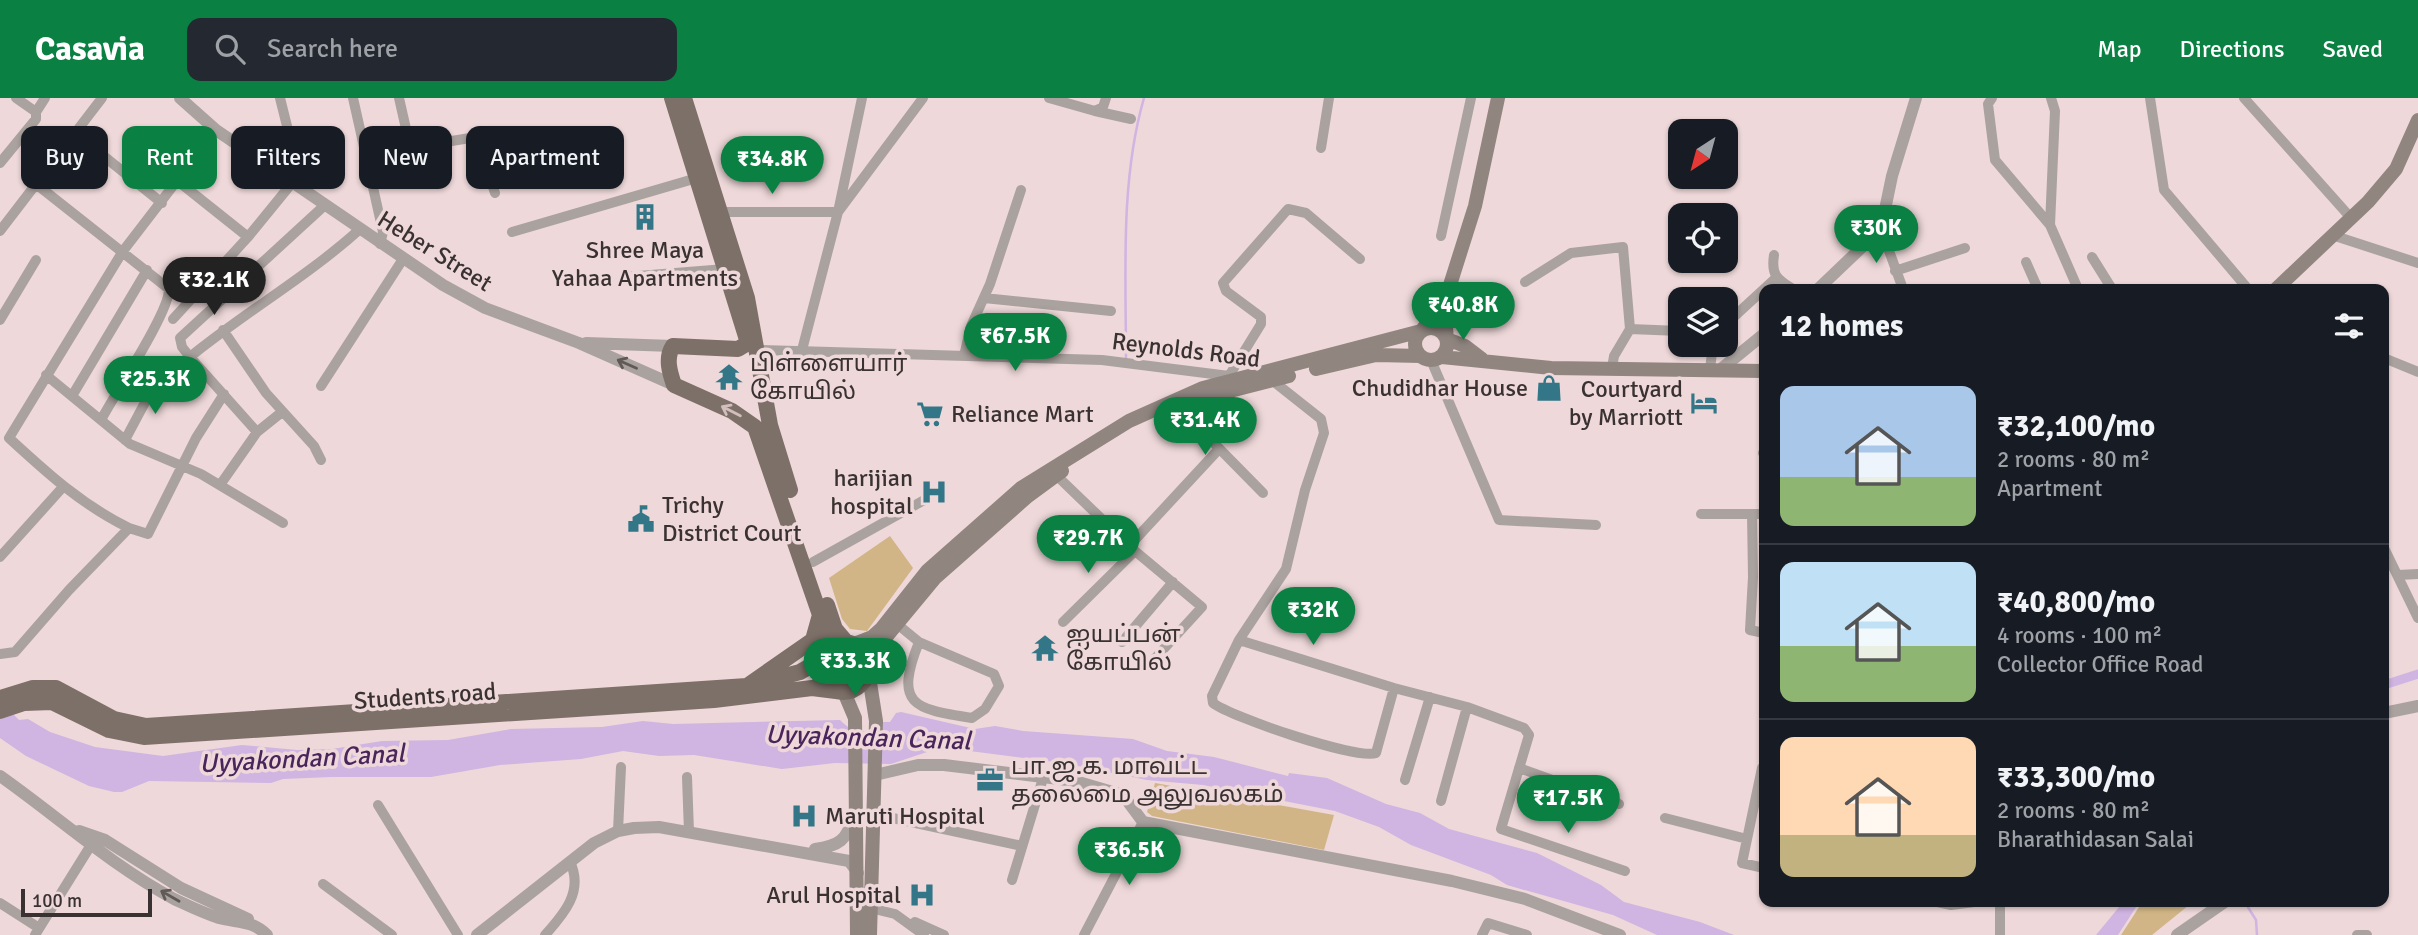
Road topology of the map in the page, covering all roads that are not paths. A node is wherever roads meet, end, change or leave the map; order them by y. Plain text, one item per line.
1 (16, 98) edge
2 (45, 98) edge
3 (102, 98) edge
4 (180, 98) edge
5 (280, 98) edge
6 (353, 98) edge
7 (399, 98) edge
8 (672, 98) edge
9 (684, 98) edge
10 (862, 98) edge
11 (923, 98) edge
12 (1049, 98) edge
13 (1106, 98) edge
14 (1329, 98) edge
15 (1471, 98) edge
16 (1498, 98) edge
17 (1916, 98) edge
18 (1992, 98) edge
19 (2051, 98) edge
20 (2150, 98) edge
21 (2244, 98) edge
22 (1096, 111) junction
23 (36, 112) junction
24 (1131, 119) dead end
25 (2418, 120) edge
26 (80, 126) edge
27 (212, 126) edge
28 (285, 126) edge
29 (1321, 148) dead end
30 (108, 160) edge
31 (0, 161) edge
32 (697, 178) junction
33 (32, 189) edge
34 (42, 189) edge
35 (173, 189) edge
36 (188, 189) edge
37 (295, 189) edge
38 (300, 189) edge
39 (1021, 190) dead end
40 (495, 193) dead end
41 (162, 203) junction
42 (324, 205) junction
43 (714, 212) junction
44 (838, 212) junction
45 (2351, 218) junction
46 (2050, 225) junction
47 (360, 229) junction
48 (1881, 229) junction
49 (0, 230) edge
50 (512, 232) dead end
51 (2332, 235) junction
52 (1441, 236) dead end
53 (248, 237) junction
54 (380, 244) junction
55 (1965, 247) dead end
56 (123, 251) junction
57 (1774, 255) dead end
58 (2092, 257) dead end
59 (403, 259) junction
60 (1360, 259) dead end
61 (36, 260) dead end
62 (2026, 262) dead end
63 (2418, 263) edge
64 (725, 269) junction
65 (147, 270) junction
66 (1895, 271) junction
67 (626, 276) dead end
68 (1776, 278) junction
69 (1525, 282) dead end
70 (1769, 284) edge
71 (1785, 284) edge
72 (1823, 284) edge
73 (1901, 284) edge
74 (2036, 284) edge
75 (2076, 284) edge
76 (2109, 284) edge
77 (2244, 284) edge
78 (2281, 284) edge
79 (1759, 294) edge
80 (984, 298) junction
81 (1444, 304) junction
82 (1111, 311) dead end
83 (1738, 313) edge
84 (173, 319) dead end
85 (0, 320) edge
86 (1630, 329) junction
87 (223, 330) junction
88 (1421, 331) junction
89 (1668, 331) edge
90 (1759, 338) edge
91 (1447, 340) junction
92 (579, 343) junction
93 (673, 346) junction
94 (758, 349) junction
95 (1373, 349) junction
96 (802, 350) junction
97 (964, 355) junction
98 (190, 357) junction
99 (1714, 357) edge
100 (1431, 358) junction
101 (1482, 359) junction
102 (2389, 360) edge
103 (1612, 368) junction
104 (1715, 369) junction
105 (1759, 370) edge
106 (2418, 372) edge
107 (46, 375) junction
108 (1229, 376) junction
109 (158, 378) dead end
110 (1245, 378) junction
111 (1273, 381) junction
112 (674, 385) junction
113 (321, 386) dead end
114 (224, 394) junction
115 (72, 396) junction
116 (1183, 399) junction
117 (282, 412) junction
118 (101, 420) junction
119 (763, 426) junction
120 (0, 429) edge
121 (257, 432) junction
122 (9, 438) junction
123 (125, 440) junction
124 (1219, 449) junction
125 (321, 460) dead end
126 (182, 466) junction
127 (1056, 475) junction
128 (220, 485) junction
129 (62, 488) junction
130 (1263, 493) dead end
131 (926, 499) dead end
132 (1701, 514) dead end
133 (1752, 514) junction
134 (1759, 514) edge
135 (284, 523) dead end
136 (1596, 525) dead end
137 (129, 528) junction
138 (1132, 548) junction
139 (0, 557) edge
140 (2389, 558) edge
141 (813, 562) junction
142 (2418, 574) edge
143 (2398, 575) junction
144 (1759, 577) edge
145 (1173, 582) junction
146 (820, 615) junction
147 (2418, 618) edge
148 (1063, 622) dead end
149 (897, 624) junction
150 (1759, 632) edge
151 (1239, 640) junction
152 (919, 642) junction
153 (1122, 642) dead end
154 (855, 643) junction
155 (0, 654) edge
156 (821, 656) junction
157 (868, 665) junction
158 (1149, 665) dead end
159 (747, 686) junction
160 (1394, 688) junction
161 (840, 691) junction
162 (1430, 697) junction
163 (13, 698) edge
164 (2418, 706) edge
165 (1467, 707) junction
166 (0, 711) edge
167 (2389, 712) edge
168 (621, 767) dead end
169 (1519, 768) junction
170 (875, 775) junction
171 (1044, 775) junction
172 (0, 776) edge
173 (687, 777) dead end
174 (1405, 780) dead end
175 (1759, 782) edge
176 (1441, 801) dead end
177 (857, 803) junction
178 (1619, 804) dead end
179 (377, 805) dead end
180 (873, 814) junction
181 (1665, 818) dead end
182 (1143, 822) junction
183 (76, 831) junction
184 (618, 831) junction
185 (689, 832) junction
186 (1747, 839) junction
187 (91, 845) junction
188 (1022, 846) junction
189 (805, 850) junction
190 (570, 862) junction
191 (1759, 867) edge
192 (1625, 871) dead end
193 (858, 873) junction
194 (1012, 880) dead end
195 (323, 884) dead end
196 (0, 903) edge
197 (2000, 907) edge
198 (2218, 907) edge
199 (870, 908) junction
200 (895, 914) junction
201 (257, 925) junction
202 (37, 932) edge
203 (2181, 934) edge
204 (267, 935) edge
205 (392, 935) edge
206 (458, 935) edge
207 (477, 935) edge
208 (545, 935) edge
209 (857, 935) edge
210 (870, 935) edge
211 (924, 935) edge
212 (944, 935) edge
213 (1084, 935) edge
214 (1482, 935) edge
215 (1527, 935) edge
216 (1620, 935) edge
217 (2000, 935) edge
218 (2357, 935) edge
219 (2367, 935) edge

1 - 23 street
2 - 23 street
3 - 26 street
4 - 27 street, Heber Street
5 - 28 street
6 - 54 street
7 - 40 street
8 - 32 main road
9 - 43 main road
10 - 44 street
11 - 44 street
12 - 22 street
13 - 22 street
14 - 29 street
15 - 52 street
16 - 81 main road
17 - 48 street
18 - 46 street
19 - 46 street
20 - 77 street
21 - 45 street
22 - 24 street
23 - 31 street
25 - 45 main road
30 - 41 street
32 - 43 main road
32 - 50 street
33 - 49 street
34 - 56 street
35 - 41 street
36 - 53 street
37 - 53 street
38 - 42 street, Heber Street
39 - 80 street
41 - 56 street
42 - 47 street, Heber Street
42 - 98 street
43 - 44 street
43 - 64 main road
43 - 94 main road
44 - 96 street
45 - 51 main road
46 - 75 street
47 - 54 street, Heber Street
47 - 87 street
48 - 66 street
48 - 72 street
51 - 63 street
51 - 78 main road
53 - 84 street
54 - 59 street, Heber Street
55 - 66 street
56 - 65 street
56 - 107 street
57 - 68 street
58 - 76 street
59 - 92 street, Heber Street
59 - 113 street
60 - 108 street
61 - 85 street
62 - 74 street
64 - 67 street
64 - 93 main road
65 - 115 street
65 - 118 street
66 - 73 street
68 - 70 street
68 - 71 street
69 - 86 street
79 - 83 street
80 - 82 street
80 - 97 street
81 - 88 main road
81 - 91 main road
86 - 89 street
86 - 103 street
87 - 98 street
87 - 117 street
88 - 91 main road
88 - 95 main road
88 - 100 main road
90 - 104 street
91 - 100 main road
91 - 101 main road
92 - 93 street
112 -> 92 street, Heber Street
93 - 112 main road
94 - 96 street, Reynolds Road
94 - 119 main road
95 - 100 main road
95 - 110 main road
95 - 111 main road
96 - 97 street, Reynolds Road
97 - 108 street, Reynolds Road
98 - 114 street
99 - 104 street
100 - 101 main road
100 - 136 street
101 - 103 main road
102 - 106 street
103 - 104 main road
104 - 105 main road
107 - 115 street
107 - 122 street
108 - 110 street, Reynolds Road
109 - 123 street
110 - 111 street, Reynolds Road
110 - 116 main road
111 - 116 main road
111 - 151 street
119 -> 112 main road
114 - 121 street
114 - 126 street
115 - 118 street
116 - 124 street
116 - 127 main road
116 - 154 main road
117 - 121 street
117 - 125 street
118 - 123 street
119 - 141 main road
119 - 146 main road
120 - 122 street
121 - 128 street
122 - 129 street
123 - 126 street
124 - 130 street
124 - 138 street
126 - 128 street
126 - 137 street
127 - 138 street
127 - 149 main road
128 - 135 street
129 - 137 street
129 - 139 street
131 - 141 street
132 - 133 street
133 - 134 street
133 - 144 street
137 - 155 street
138 - 145 street
138 - 148 street
140 - 143 street
141 - 154 main road
142 - 143 street
143 - 147 street
144 - 150 street
145 - 153 street
145 - 158 street
146 - 156 main road
146 - 159 main road
149 - 152 street
149 - 157 main road
151 - 160 street
151 - 160 street
152 - 152 street
154 - 156 main road
154 - 157 main road
156 - 159 main road
156 - 161 main road
157 - 161 main road
157 - 170 main road
159 - 163 main road
160 - 162 street
161 - 163 main road, Students road
161 - 177 main road
162 - 165 street
162 - 174 street
163 - 166 main road
164 - 167 street
165 - 169 street
165 - 176 street
168 - 184 street
169 - 178 street
169 - 192 street
170 - 171 street
170 - 180 main road
171 - 182 street
171 - 188 street
172 - 183 street
173 - 185 street
175 - 186 street
177 - 189 street
177 - 193 main road
179 - 206 street
180 - 188 street
180 - 199 main road
181 - 186 street
182 - 213 street
182 - 216 street
183 - 187 street
183 - 201 street
184 - 185 street
184 - 190 street
185 - 189 street
186 - 191 street
201 -> 187 street
187 - 202 street
188 - 194 street
189 - 193 street
190 - 207 street
190 - 208 street
193 - 209 main road
195 - 205 street
196 - 202 street
197 - 217 street
198 - 203 street
199 - 200 street
199 - 210 main road
200 - 211 street
200 - 212 street
201 - 204 street
214 - 215 street
218 - 219 street

